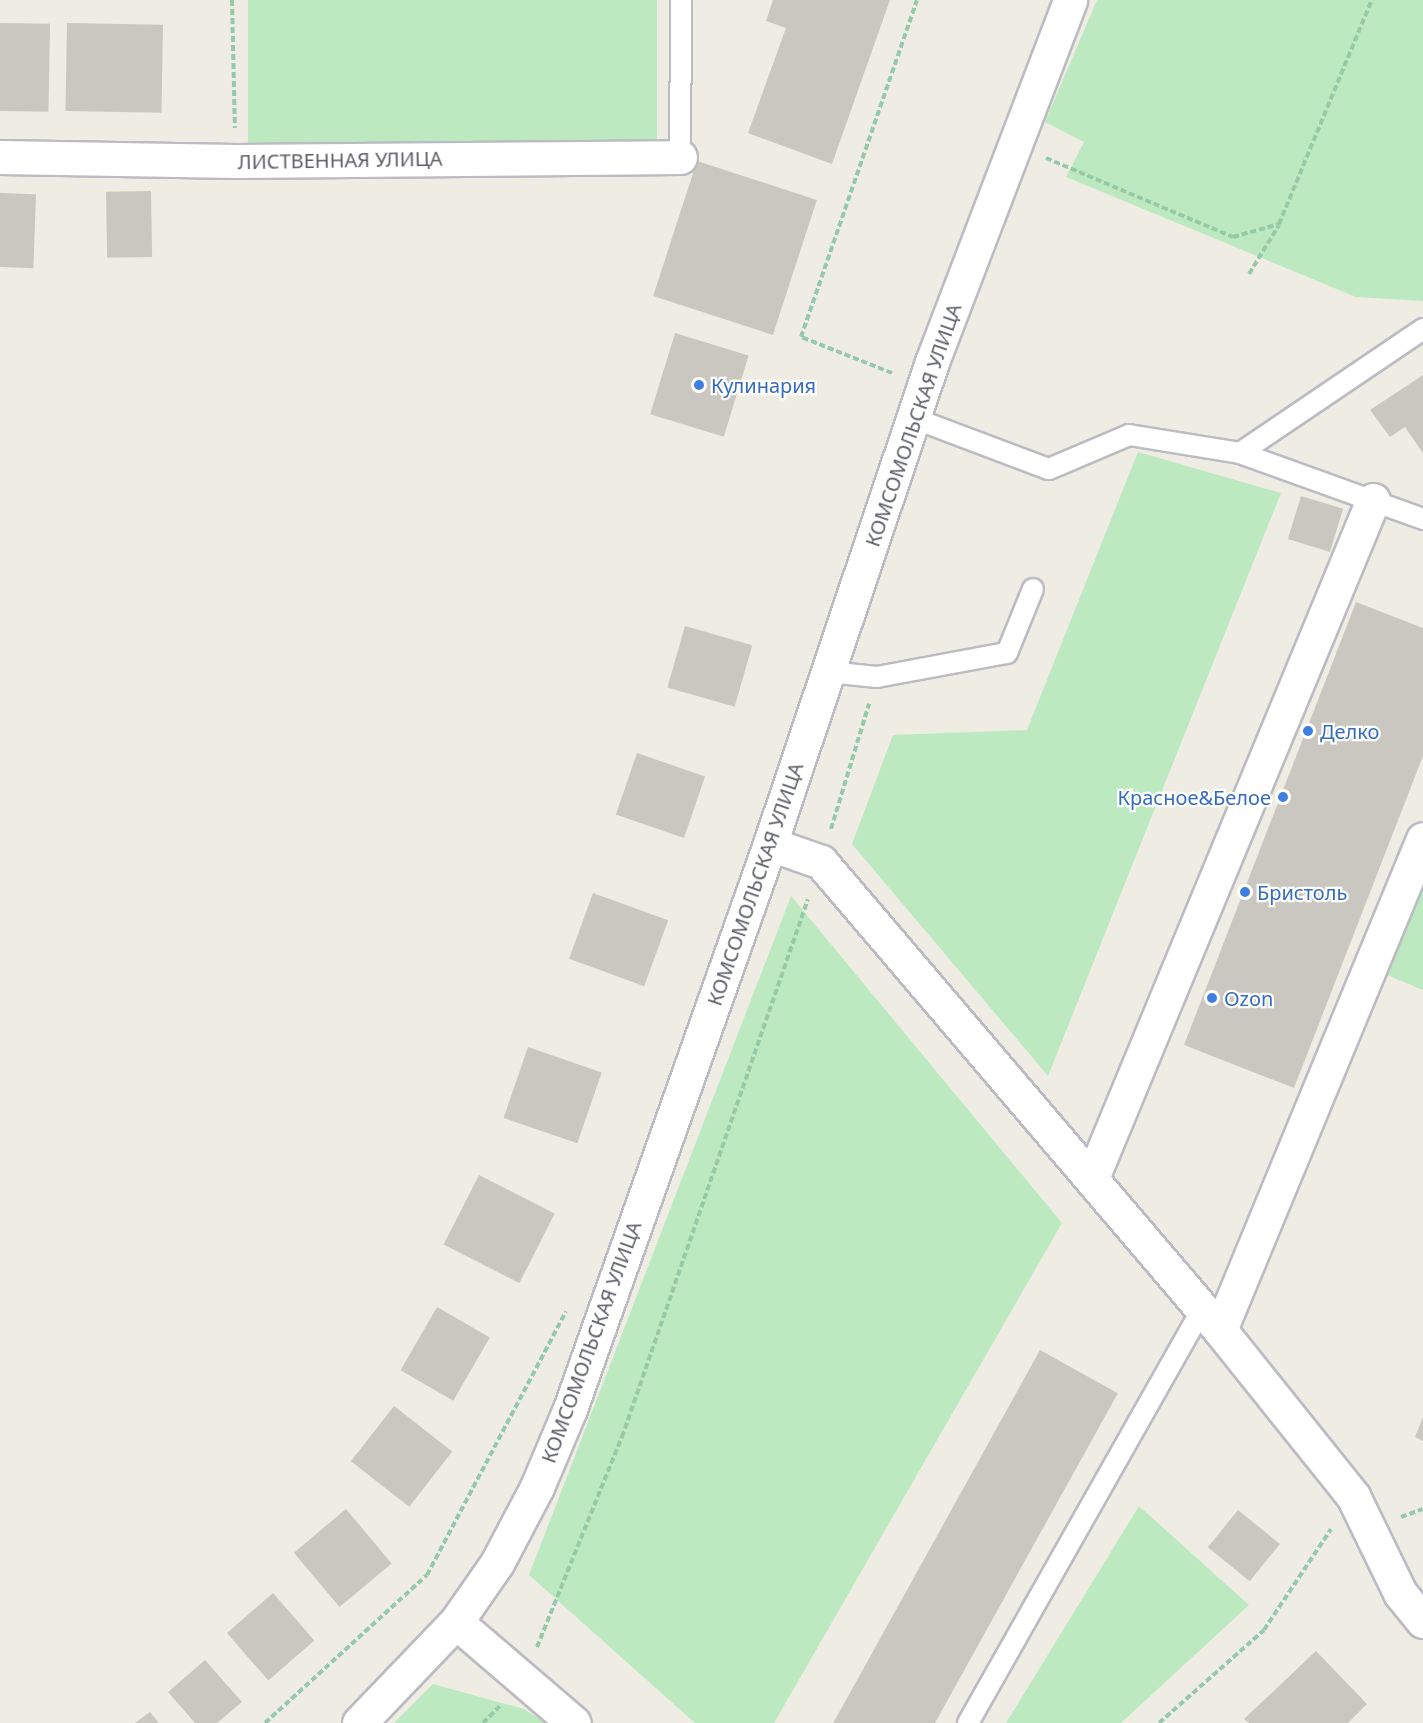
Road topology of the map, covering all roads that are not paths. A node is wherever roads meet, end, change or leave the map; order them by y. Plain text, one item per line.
1 (681, 0) edge
2 (1070, 0) edge
3 (0, 157) edge
4 (680, 157) joint
5 (1423, 328) edge
6 (913, 418) junction
7 (1240, 453) junction
8 (1373, 500) junction
9 (1423, 519) edge
10 (1033, 589) dead end
11 (829, 672) junction
12 (1423, 839) edge
13 (770, 844) junction
14 (1092, 1178) junction
15 (1211, 1320) junction
16 (1412, 1598) edge
17 (1423, 1621) edge
18 (456, 1622) junction
19 (566, 1720) edge
20 (359, 1723) edge
21 (968, 1723) edge

1 - 4 lane
2 - 6 street, КОМСОМОЛЬСКАЯ УЛИЦА
3 - 4 street, ЛИСТВЕННАЯ УЛИЦА
5 - 7 lane
6 - 7 lane
6 - 11 street, КОМСОМОЛЬСКАЯ УЛИЦА
7 - 8 lane
8 - 9 lane
8 - 14 street
10 - 11 lane
11 - 13 street, КОМСОМОЛЬСКАЯ УЛИЦА
12 - 15 street
13 - 14 street
13 - 18 street, КОМСОМОЛЬСКАЯ УЛИЦА
14 - 15 street
15 - 16 street
15 - 21 lane
16 - 17 street
18 - 19 street
18 - 20 street, КОМСОМОЛЬСКАЯ УЛИЦА

